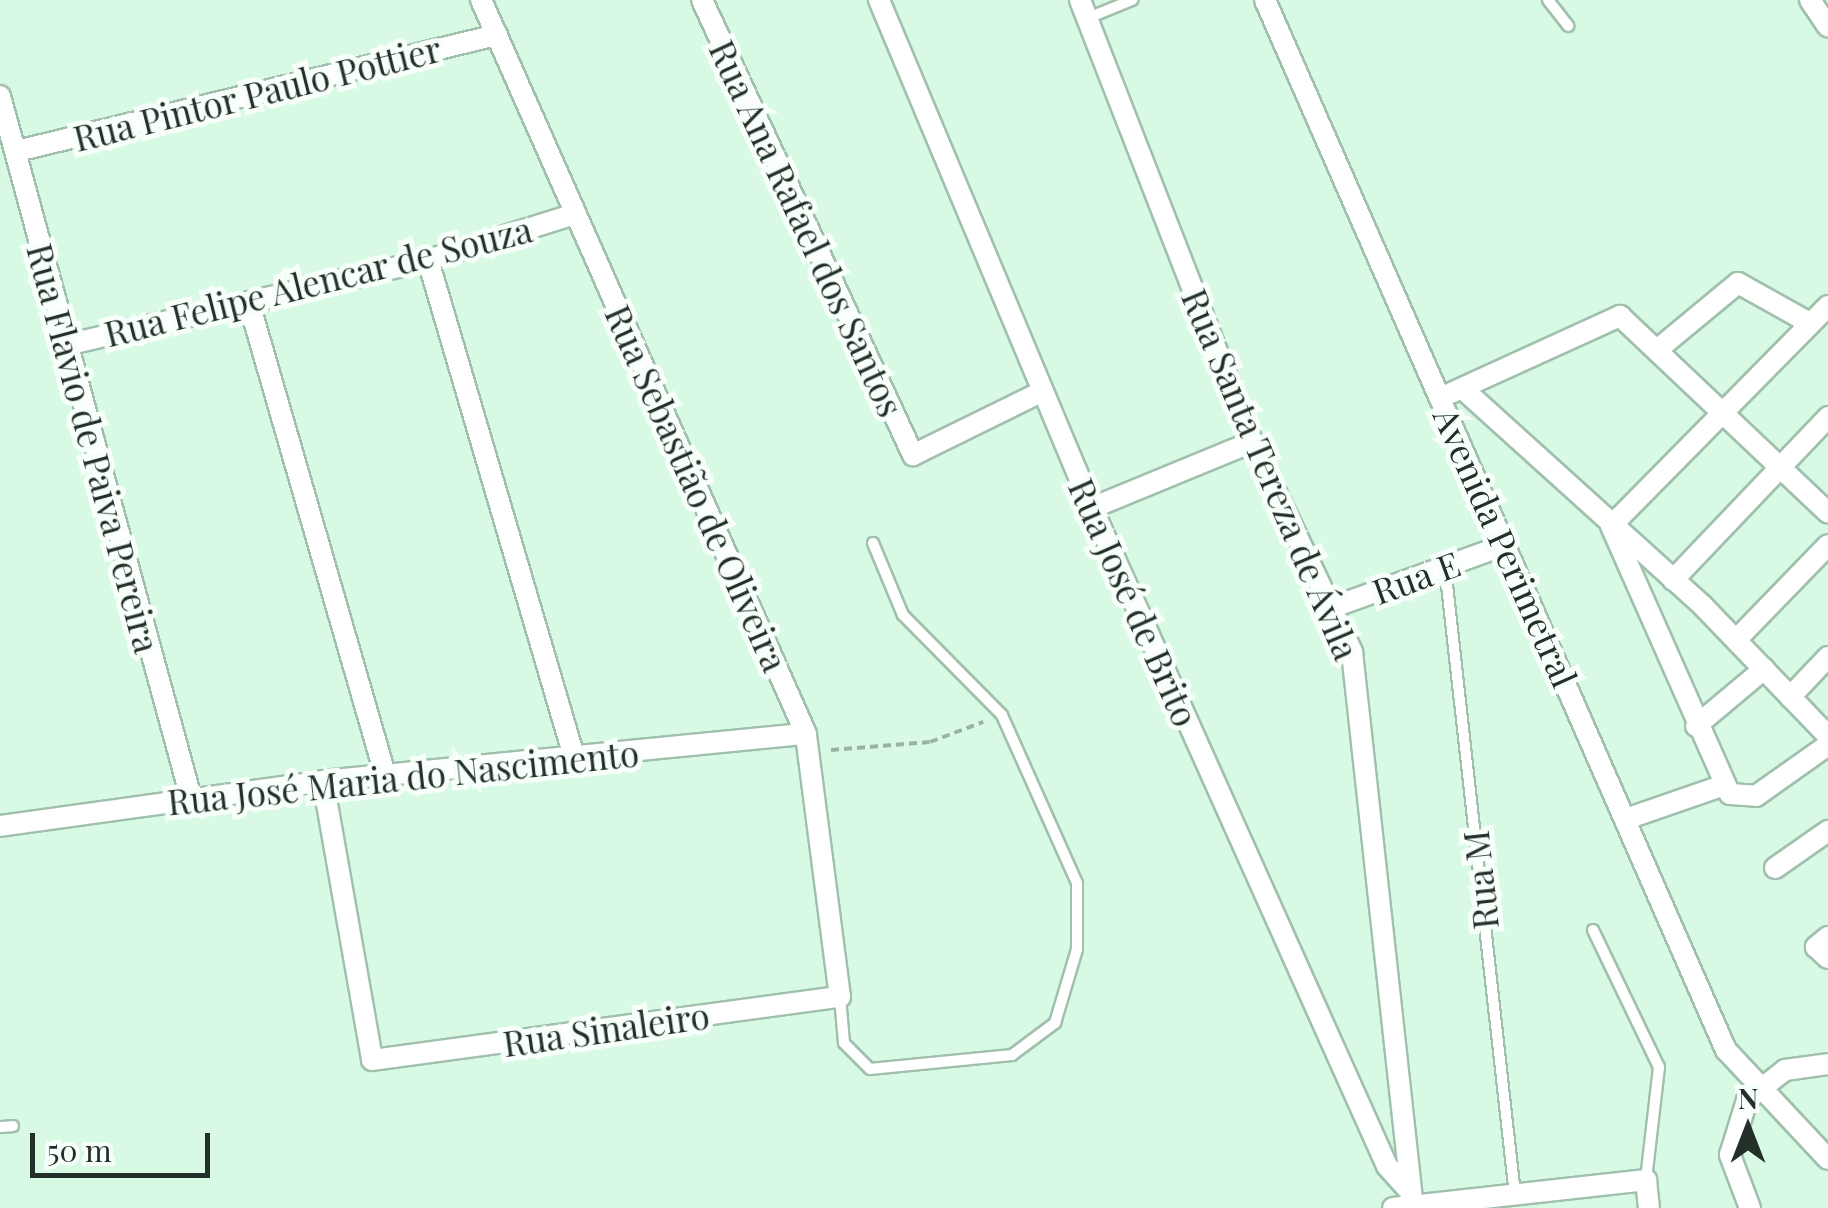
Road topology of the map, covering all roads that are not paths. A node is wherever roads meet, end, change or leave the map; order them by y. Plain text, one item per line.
1 (481, 0) edge
2 (702, 0) edge
3 (879, 0) edge
4 (1132, 0) edge
5 (1265, 0) edge
6 (1548, 0) edge
7 (1810, 0) edge
8 (1084, 9) edge
9 (1568, 26) dead end
10 (1828, 26) edge
11 (497, 35) junction
12 (0, 96) edge
13 (17, 150) junction
14 (575, 214) junction
15 (428, 260) junction
16 (249, 303) junction
17 (1828, 306) edge
18 (1808, 322) junction
19 (62, 346) junction
20 (1657, 350) junction
21 (1463, 389) junction
22 (1041, 392) junction
23 (1440, 397) junction
24 (1722, 411) junction
25 (1828, 417) edge
26 (1252, 442) junction
27 (1780, 470) junction
28 (1092, 508) junction
29 (1828, 513) edge
30 (1611, 526) junction
31 (873, 543) dead end
32 (1504, 545) junction
33 (1828, 545) edge
34 (1444, 566) junction
35 (1673, 580) junction
36 (1328, 609) junction
37 (1736, 640) junction
38 (1828, 657) edge
39 (1764, 669) junction
40 (1790, 696) junction
41 (1696, 726) junction
42 (806, 734) junction
43 (1828, 736) edge
44 (1828, 745) edge
45 (575, 760) junction
46 (387, 780) junction
47 (323, 781) junction
48 (1729, 792) junction
49 (191, 798) junction
50 (1626, 820) junction
51 (1, 823) edge
52 (1828, 831) edge
53 (1775, 868) dead end
54 (1594, 930) dead end
55 (840, 997) junction
56 (1828, 1064) edge
57 (1758, 1088) junction
58 (13, 1126) dead end
59 (0, 1127) edge
60 (1828, 1159) edge
61 (1646, 1180) junction
62 (1516, 1195) junction
63 (1408, 1204) edge
64 (1649, 1208) edge
65 (1750, 1208) edge

1 - 11 street, Rua Sebastião de Oliveira
2 - 22 street, Rua Ana Rafael dos Santos
3 - 22 street, Rua José de Brito
4 - 8 lane
5 - 23 street, Avenida Perimetral
6 - 9 lane
7 - 10 street
8 - 26 street, Rua Santa Tereza de Ávila
11 - 13 street, Rua Pintor Paulo Pottier
11 - 14 street, Rua Sebastião de Oliveira
12 - 13 street, Rua Flavio de Paiva Pereira
13 - 19 street, Rua Flavio de Paiva Pereira
14 - 15 street, Rua Felipe Alencar de Souza
14 - 42 street, Rua Sebastião de Oliveira
15 - 16 street, Rua Felipe Alencar de Souza
15 - 45 street
16 - 19 street, Rua Felipe Alencar de Souza
16 - 46 street
17 - 18 street
18 - 20 street
18 - 24 street
19 - 49 street, Rua Flavio de Paiva Pereira
20 - 21 street
20 - 24 street
21 - 23 street
21 - 30 street
22 - 28 street, Rua José de Brito
23 - 32 street, Avenida Perimetral
24 - 27 street
24 - 30 street
25 - 27 street
26 - 28 street
26 - 36 street, Rua Santa Tereza de Ávila
27 - 29 street
27 - 35 street
28 - 63 street, Rua José de Brito
30 - 35 street
30 - 41 street
31 - 55 lane
32 - 34 street, Rua E
32 - 50 street, Avenida Perimetral
33 - 37 street
34 - 36 street, Rua E
34 - 62 lane, Rua M
35 - 37 street
36 - 63 street, Rua Santa Tereza de Ávila
37 - 39 street
38 - 40 street
39 - 40 street
39 - 41 street
40 - 43 street
41 - 48 street
42 - 45 street, Rua José Maria do Nascimento
42 - 55 street, Rua Sebastião de Oliveira
44 - 48 street
45 - 46 street, Rua José Maria do Nascimento
46 - 47 street, Rua José Maria do Nascimento
47 - 49 street, Rua José Maria do Nascimento
47 - 55 street, Rua Sinaleiro
48 - 50 street
49 - 51 street, Rua José Maria do Nascimento
50 - 57 street, Avenida Perimetral
52 - 53 street
54 - 61 lane
56 - 57 street
57 - 60 street, Avenida Perimetral
57 - 65 street
58 - 59 lane
61 - 62 street
61 - 64 street
62 - 63 street

